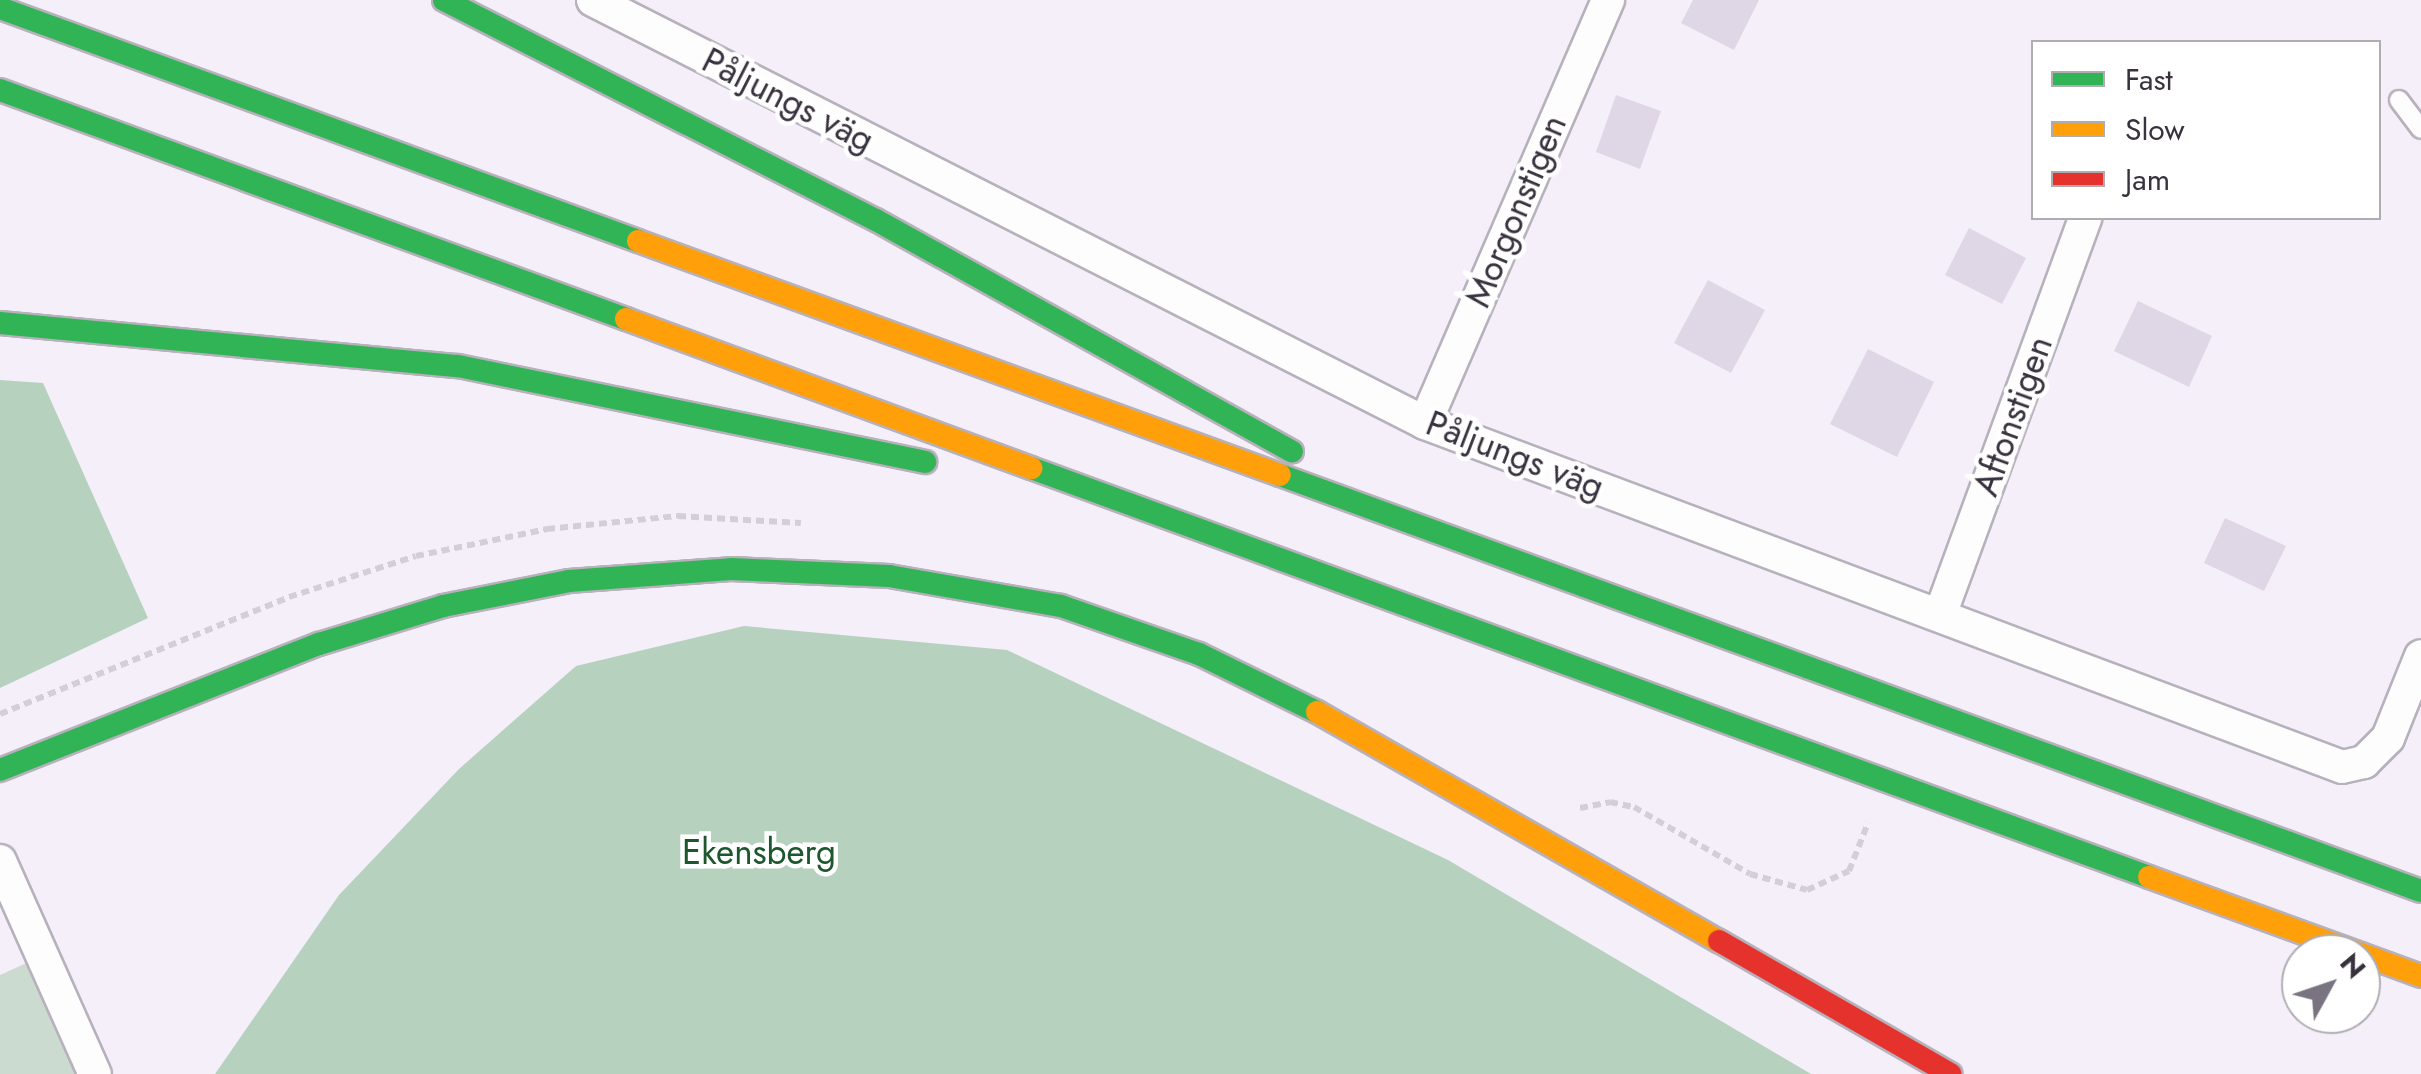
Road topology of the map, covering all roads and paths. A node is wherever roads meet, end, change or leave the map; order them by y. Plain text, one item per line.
1 (444, 0) edge
2 (592, 0) edge
3 (1608, 0) edge
4 (0, 8) edge
5 (0, 90) edge
6 (2398, 100) dead end
7 (2421, 129) edge
8 (2084, 220) edge
9 (0, 323) edge
10 (1424, 423) junction
11 (1125, 506) junction
12 (1439, 534) junction
13 (1940, 615) junction
14 (2421, 656) edge
15 (0, 770) edge
16 (1564, 814) dead end
17 (1869, 820) dead end
18 (0, 861) edge
19 (2421, 890) edge
20 (2306, 934) edge
21 (2381, 961) edge
22 (2421, 976) edge
23 (95, 1074) edge
24 (1950, 1074) edge

1 - 12 main road
2 - 10 street, Påljungs väg
3 - 10 street, Morgonstigen
4 - 12 main road
5 - 11 main road
6 - 7 lane
8 - 13 street, Aftonstigen
9 - 11 main road
10 - 13 street, Påljungs väg
11 - 20 main road
12 - 19 main road
13 - 14 street, Påljungs väg
15 - 24 main road
16 - 17 path
18 - 23 street
21 - 22 main road

